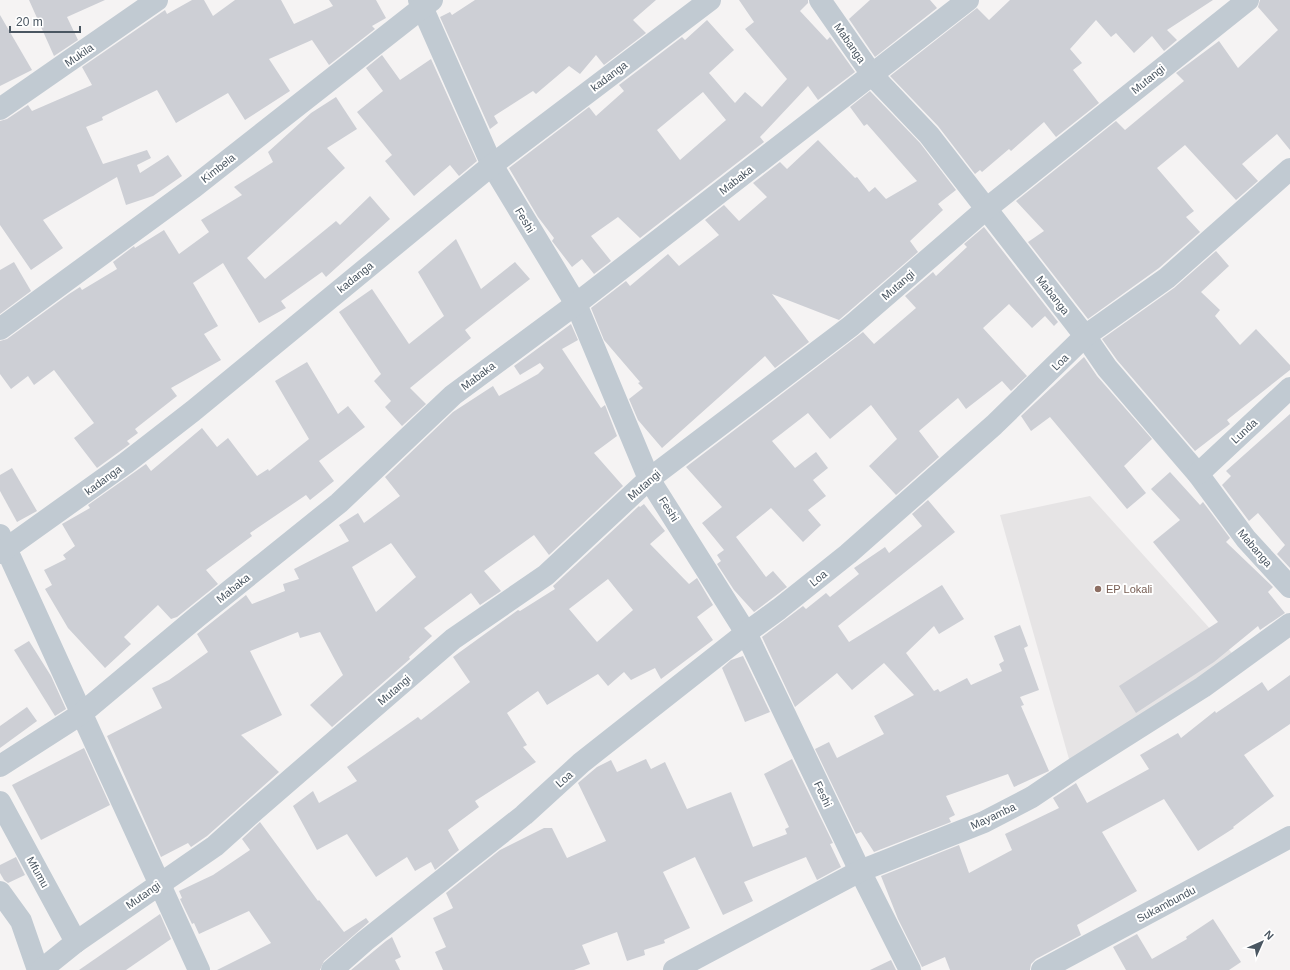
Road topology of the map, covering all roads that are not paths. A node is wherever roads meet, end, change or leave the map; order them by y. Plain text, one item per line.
1 (157, 0) edge
2 (710, 0) edge
3 (820, 0) edge
4 (968, 0) edge
5 (1248, 0) edge
6 (424, 2) edge
7 (872, 76) junction
8 (0, 109) edge
9 (492, 165) junction
10 (1290, 169) edge
11 (986, 209) junction
12 (576, 304) junction
13 (0, 329) edge
14 (1085, 336) junction
15 (1290, 388) edge
16 (1198, 474) junction
17 (650, 478) junction
18 (2, 546) edge
19 (1290, 587) edge
20 (1290, 624) edge
21 (746, 633) junction
22 (81, 714) junction
23 (0, 766) edge
24 (0, 802) edge
25 (1290, 838) edge
26 (860, 871) junction
27 (159, 884) junction
28 (0, 892) edge
29 (76, 942) junction
30 (40, 970) edge
31 (199, 970) edge
32 (332, 970) edge
33 (674, 970) edge
34 (910, 970) edge
35 (1042, 970) edge

1 - 8 street, Mukila
2 - 9 street, kadanga
3 - 7 street, Mabanga
4 - 7 street, Mabaka
5 - 11 street, Mutangi
6 - 9 street, Feshi
6 - 13 street, Kimbela
7 - 11 street, Mabanga
7 - 12 street, Mabaka
9 - 12 street, Feshi
9 - 18 street, kadanga
10 - 14 street, Loa
11 - 14 street, Mabanga
11 - 17 street, Mutangi
12 - 17 street, Feshi
12 - 22 street, Mabaka
14 - 16 street, Mabanga
14 - 21 street, Loa
15 - 16 street, Lunda
16 - 19 street, Mabanga
17 - 21 street, Feshi
17 - 27 street, Mutangi
18 - 22 street
20 - 26 street, Mayamba
21 - 26 street, Feshi
21 - 32 street, Loa
22 - 23 street, Mabaka
22 - 27 street
24 - 29 street, Mfumu
25 - 35 street, Sukambundu
26 - 33 street, Mayamba
26 - 34 street, Feshi
27 - 29 street, Mutangi
27 - 31 street
28 - 30 street
29 - 30 street, Mutangi

